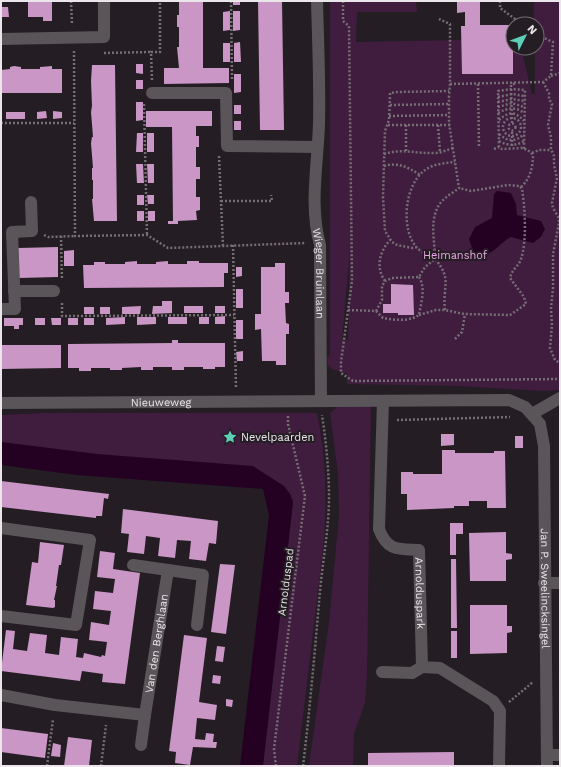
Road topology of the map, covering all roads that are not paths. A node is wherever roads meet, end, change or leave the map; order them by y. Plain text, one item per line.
1 (104, 1) edge
2 (317, 1) edge
3 (1, 39) edge
4 (152, 93) road end
5 (317, 147) junction
6 (31, 202) dead end
7 (59, 290) road end
8 (14, 291) junction
9 (1, 309) edge
10 (560, 398) edge
11 (321, 401) junction
12 (383, 401) junction
13 (1, 403) edge
14 (534, 416) junction
15 (1, 528) edge
16 (133, 565) dead end
17 (168, 570) junction
18 (544, 583) junction
19 (560, 583) edge
20 (1, 616) edge
21 (197, 625) dead end
22 (422, 667) junction
23 (382, 672) dead end
24 (1, 695) edge
25 (146, 716) junction
26 (141, 745) dead end
27 (560, 755) edge
28 (547, 761) edge
29 (499, 766) edge

1 - 3 street
2 - 5 street, Wieger Bruinlaan
4 - 5 street
5 - 11 street, Wieger Bruinlaan
6 - 8 street
7 - 8 street
8 - 9 street
10 - 14 street
11 - 12 street
11 - 13 street, Nieuweweg
12 - 14 street
12 - 22 street, Arnolduspark
14 - 18 street, Jan P. Sweelincksingel
15 - 20 street
16 - 17 street
17 - 21 street
17 - 25 street, Van den Berghlaan
18 - 19 street
18 - 28 street, Jan P. Sweelincksingel
22 - 23 street
22 - 29 street
24 - 25 street
25 - 26 street, Van den Berghlaan
27 - 28 street

